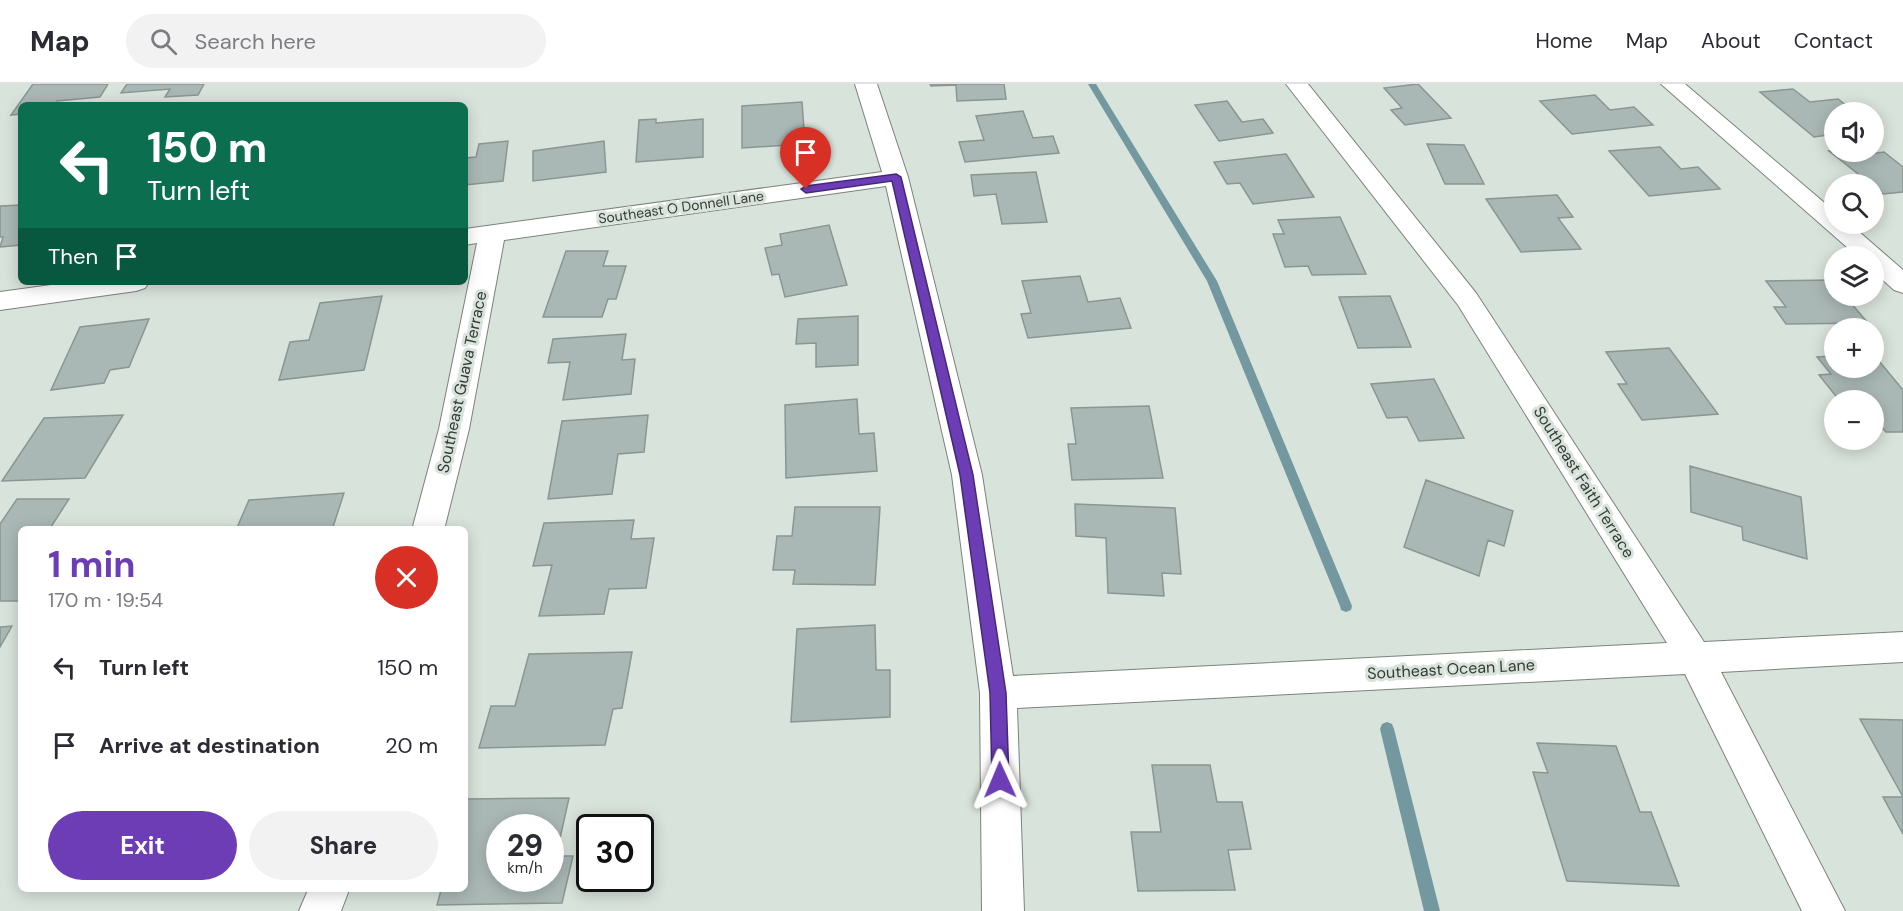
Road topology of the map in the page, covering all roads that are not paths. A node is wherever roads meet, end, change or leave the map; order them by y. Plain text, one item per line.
1 (866, 84) edge
2 (1297, 84) edge
3 (1672, 84) edge
4 (896, 177) junction
5 (478, 236) edge
6 (1860, 246) edge
7 (1884, 267) edge
8 (1903, 284) edge
9 (118, 285) edge
10 (2, 304) edge
11 (429, 526) edge
12 (1903, 647) edge
13 (1694, 656) junction
14 (998, 693) junction
15 (328, 892) edge
16 (320, 911) edge
17 (1003, 911) edge
18 (1824, 911) edge

1 - 4 street
2 - 13 street, Southeast Faith Terrace
3 - 6 street
4 - 5 street, Southeast O Donnell Lane
4 - 14 street
5 - 11 street, Southeast Guava Terrace
7 - 8 street
9 - 10 street
12 - 13 street, Southeast Ocean Lane
13 - 14 street, Southeast Ocean Lane
13 - 18 street, Southeast Faith Terrace
14 - 17 street
15 - 16 street

